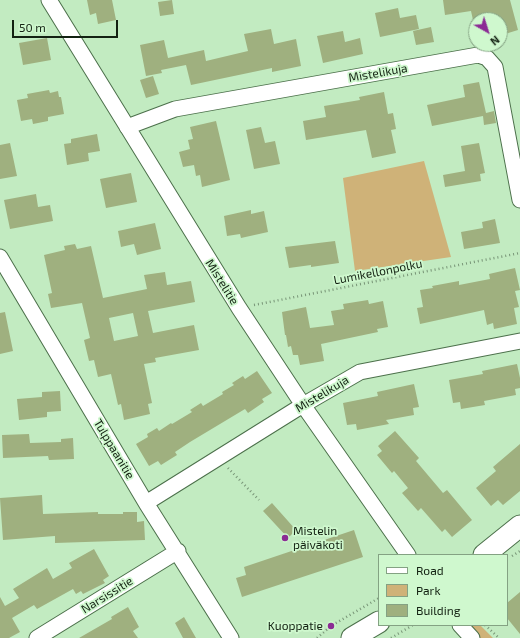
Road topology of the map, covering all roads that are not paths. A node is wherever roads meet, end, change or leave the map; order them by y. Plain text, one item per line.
1 (49, 0) edge
2 (127, 127) junction
3 (520, 200) edge
4 (0, 257) edge
5 (520, 340) edge
6 (303, 405) junction
7 (146, 503) junction
8 (520, 526) edge
9 (178, 552) junction
10 (407, 554) edge
11 (485, 554) edge
12 (378, 623) edge
13 (461, 626) edge
14 (37, 638) edge
15 (231, 638) edge
16 (352, 638) edge
17 (472, 638) edge

1 - 2 street, Mistelitie
2 - 3 street, Mistelikuja
2 - 6 street, Mistelitie
4 - 7 street, Tulppaanitie
5 - 6 street, Mistelikuja
6 - 7 street, Mistelikuja
6 - 10 street, Mistelitie
7 - 9 street, Tulppaanitie
8 - 11 main road
9 - 14 street, Narsissitie
9 - 15 street, Tulppaanitie
12 - 16 main road
13 - 17 street

